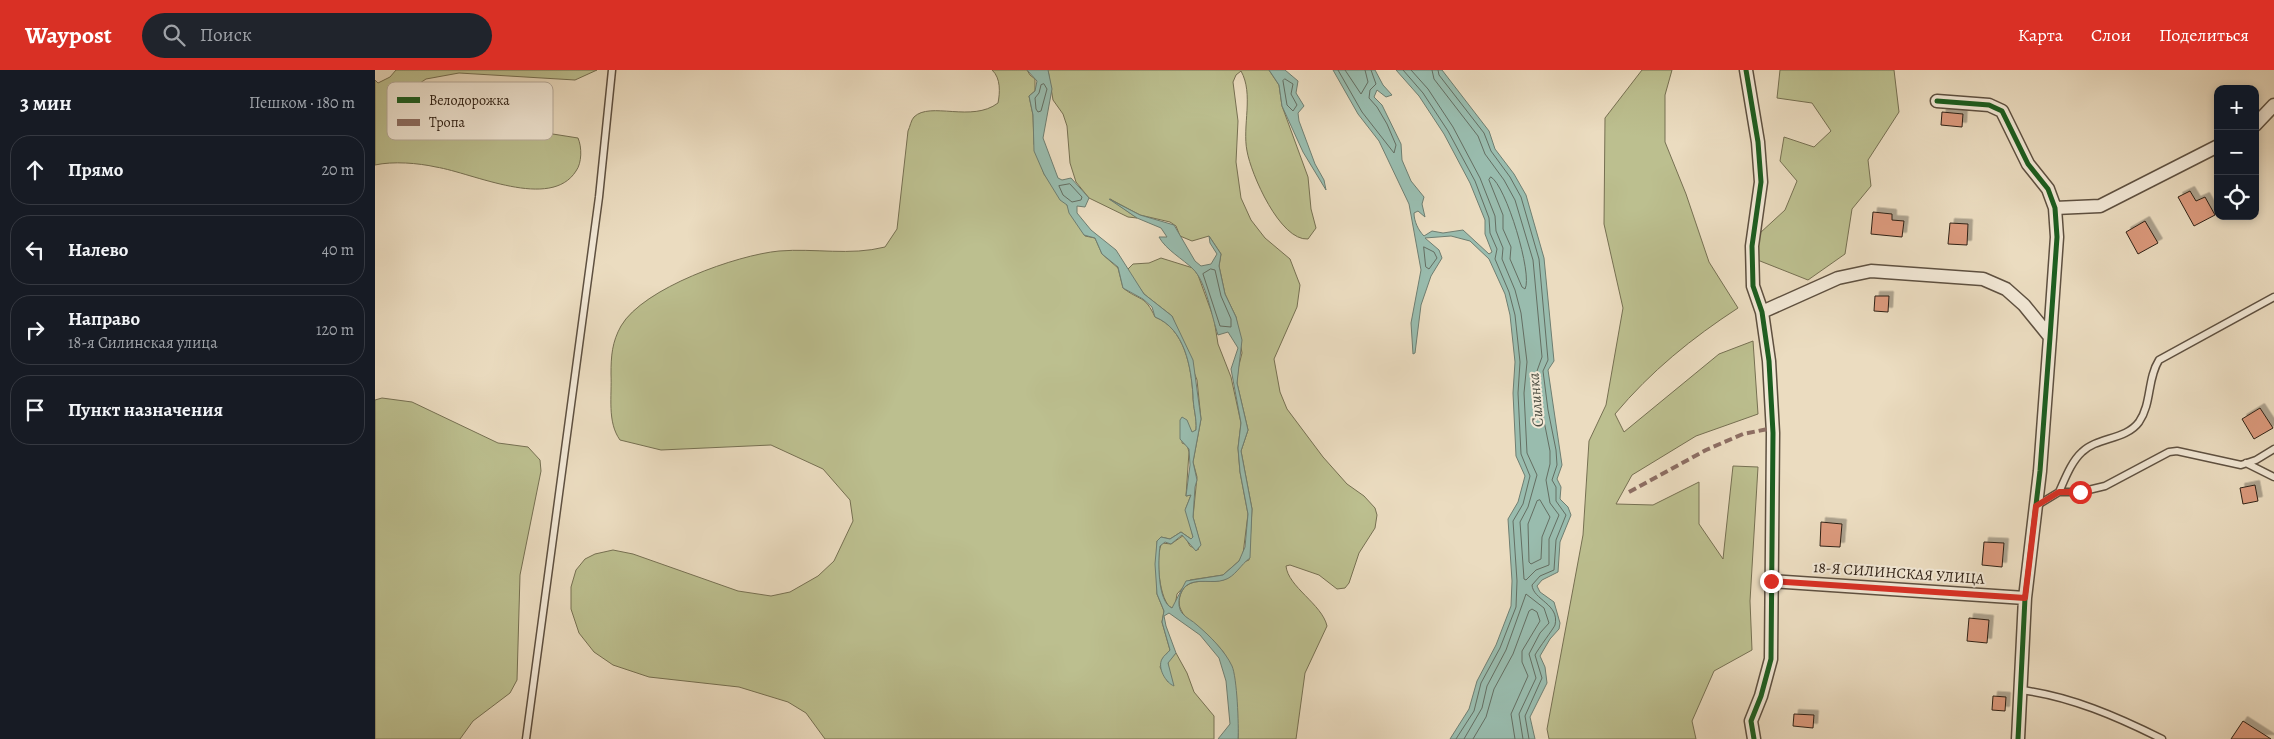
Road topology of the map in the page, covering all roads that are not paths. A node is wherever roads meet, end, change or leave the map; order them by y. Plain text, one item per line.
1 (613, 70) edge
2 (1746, 70) edge
3 (1937, 101) dead end
4 (2274, 106) edge
5 (2259, 121) edge
6 (2214, 148) edge
7 (2055, 208) junction
8 (2274, 297) edge
9 (1762, 312) junction
10 (2050, 336) junction
11 (2274, 449) edge
12 (2246, 463) junction
13 (2274, 478) edge
14 (2059, 492) junction
15 (2036, 506) junction
16 (1771, 581) junction
17 (2025, 598) junction
18 (2021, 690) junction
19 (526, 739) edge
20 (1754, 739) edge
21 (2018, 739) edge
22 (2162, 739) edge

1 - 19 lane
2 - 9 street
3 - 7 street
4 - 5 street
6 - 7 street
7 - 10 street
8 - 14 lane
9 - 10 street
9 - 16 street
10 - 15 street
11 - 12 lane
12 - 13 lane
12 - 14 lane
14 - 15 lane
15 - 17 street
16 - 17 street, 18-Я СИЛИНСКАЯ УЛИЦА
16 - 20 street
17 - 18 street
18 - 21 street
18 - 22 lane

